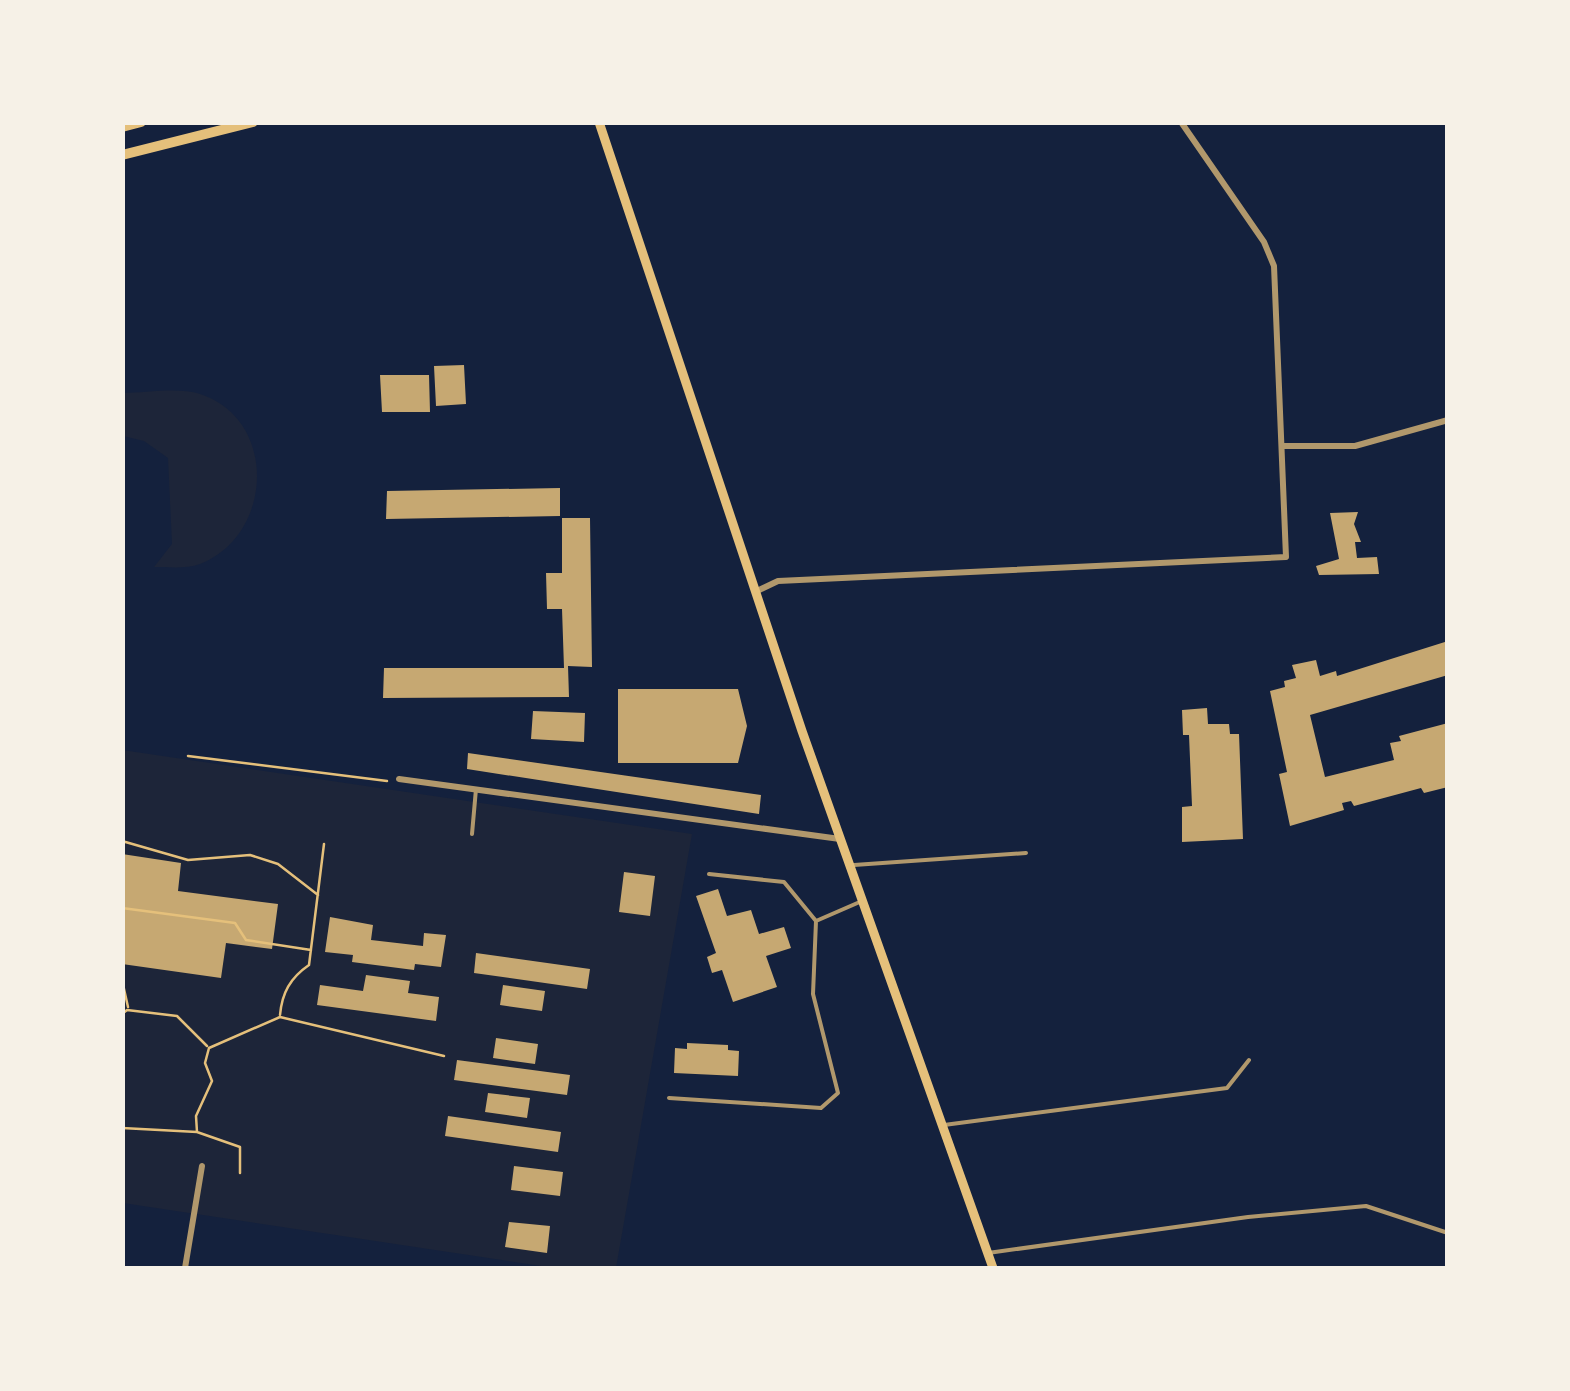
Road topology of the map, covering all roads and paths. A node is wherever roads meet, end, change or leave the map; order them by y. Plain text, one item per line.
1 (141, 122) edge
2 (253, 122) edge
3 (599, 122) edge
4 (1181, 122) edge
5 (122, 127) edge
6 (122, 156) edge
7 (1448, 420) edge
8 (1284, 446) junction
9 (756, 592) junction
10 (188, 756) dead end
11 (399, 779) joint
12 (476, 789) junction
13 (472, 834) dead end
14 (840, 840) junction
15 (122, 841) edge
16 (324, 844) dead end
17 (1026, 854) dead end
18 (849, 865) junction
19 (709, 874) dead end
20 (318, 895) junction
21 (862, 900) junction
22 (122, 908) edge
23 (816, 921) junction
24 (310, 950) junction
25 (122, 980) edge
26 (128, 1010) junction
27 (122, 1014) edge
28 (280, 1017) junction
29 (209, 1048) junction
30 (444, 1056) dead end
31 (1250, 1060) dead end
32 (669, 1098) dead end
33 (944, 1124) junction
34 (122, 1128) edge
35 (198, 1132) junction
36 (202, 1166) dead end
37 (240, 1174) dead end
38 (1448, 1233) edge
39 (988, 1253) junction
40 (185, 1268) edge
41 (992, 1268) edge

1 - 5 main road
2 - 6 main road
3 - 9 main road
4 - 8 street
7 - 8 street
8 - 9 street
9 - 14 main road
10 - 11 path
11 - 12 street
12 - 13 lane
12 - 14 street
14 - 18 main road
15 - 20 path
16 - 20 path
17 - 18 lane
18 - 21 main road
19 - 23 lane
20 - 24 path
21 - 23 lane
21 - 33 main road
22 - 24 path
23 - 32 lane
24 - 28 path
25 - 26 path
26 - 27 path
26 - 29 path
28 - 29 path
28 - 30 path
29 - 35 path
31 - 33 lane
33 - 39 main road
34 - 35 path
35 - 37 path
36 - 40 street
38 - 39 lane
39 - 41 main road

